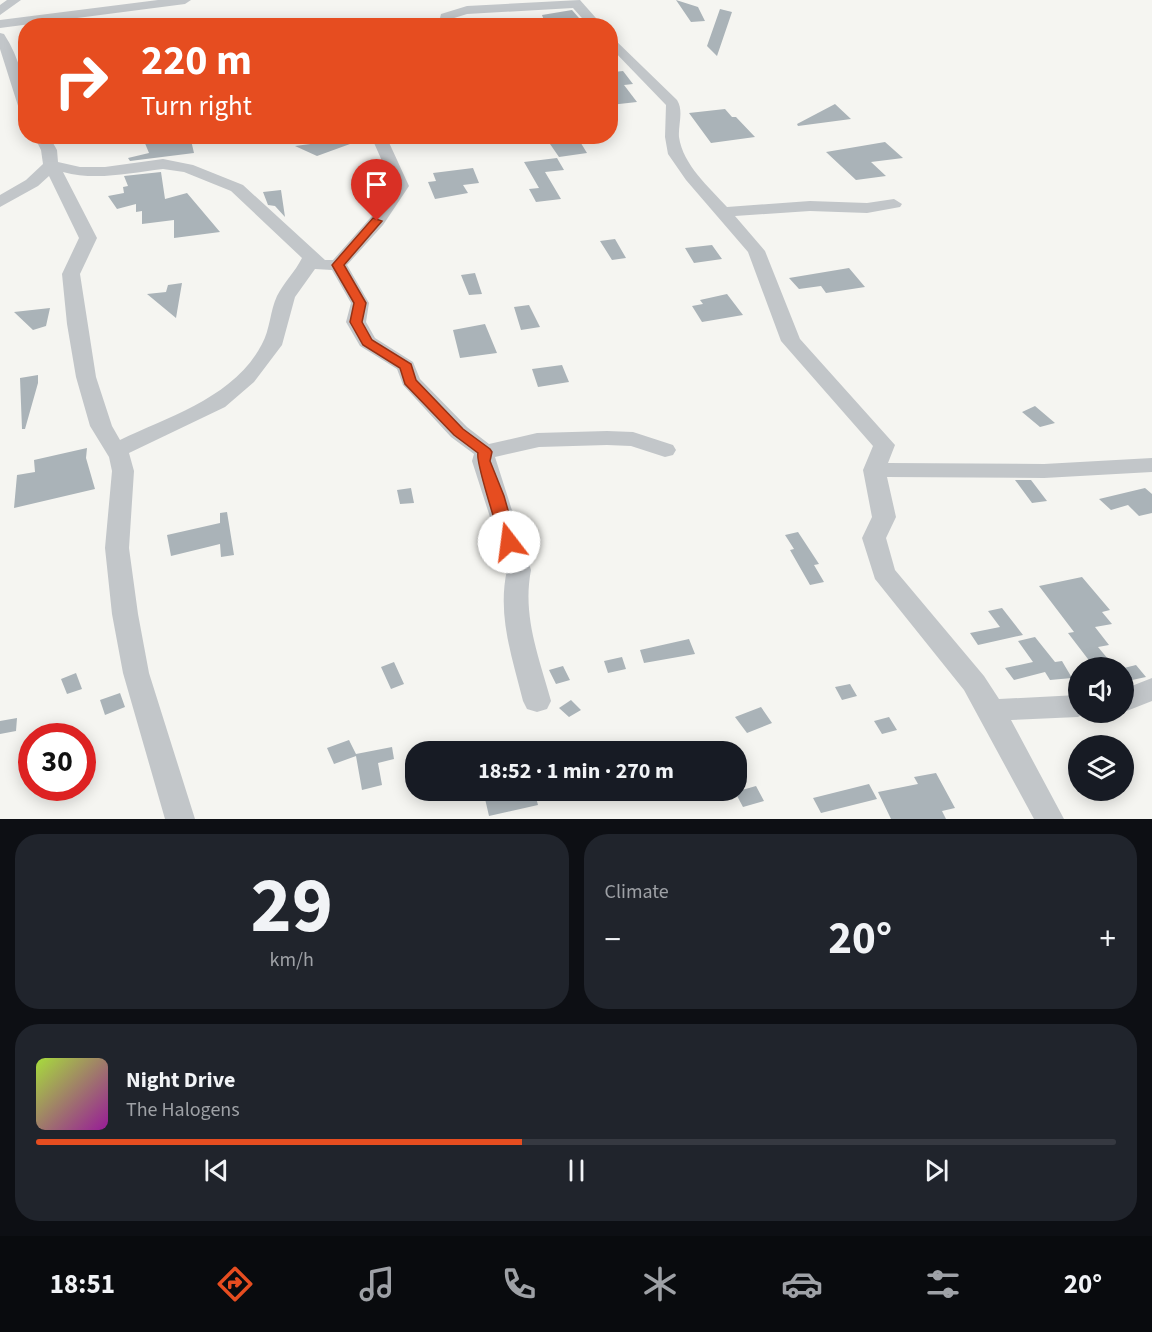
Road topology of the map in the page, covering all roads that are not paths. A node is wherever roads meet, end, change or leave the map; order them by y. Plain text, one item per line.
1 (15, 0) edge
2 (185, 0) edge
3 (575, 2) edge
4 (0, 11) edge
5 (46, 18) edge
6 (445, 18) edge
7 (587, 18) edge
8 (18, 22) edge
9 (0, 24) edge
10 (2, 45) edge
11 (618, 47) edge
12 (18, 88) edge
13 (46, 144) edge
14 (382, 144) edge
15 (51, 165) junction
16 (0, 202) edge
17 (894, 204) dead end
18 (724, 212) junction
19 (311, 257) junction
20 (338, 265) junction
21 (665, 450) dead end
22 (116, 451) junction
23 (485, 452) junction
24 (1152, 465) edge
25 (874, 470) junction
26 (1152, 690) edge
27 (1134, 698) edge
28 (537, 701) dead end
29 (1068, 706) edge
30 (991, 710) junction
31 (180, 819) edge
32 (1048, 819) edge

1 - 4 street
2 - 5 street
3 - 6 street
3 - 7 street
8 - 9 street
10 - 12 street
11 - 18 street
13 - 15 street
14 - 20 street
15 - 16 street
15 - 19 street
15 - 22 street
17 - 18 street
18 - 25 street
19 - 20 street
19 - 22 street
20 - 23 street
21 - 23 street
22 - 31 street
23 - 28 street
24 - 25 street
25 - 30 street
26 - 27 street
29 - 30 street
30 - 32 street

